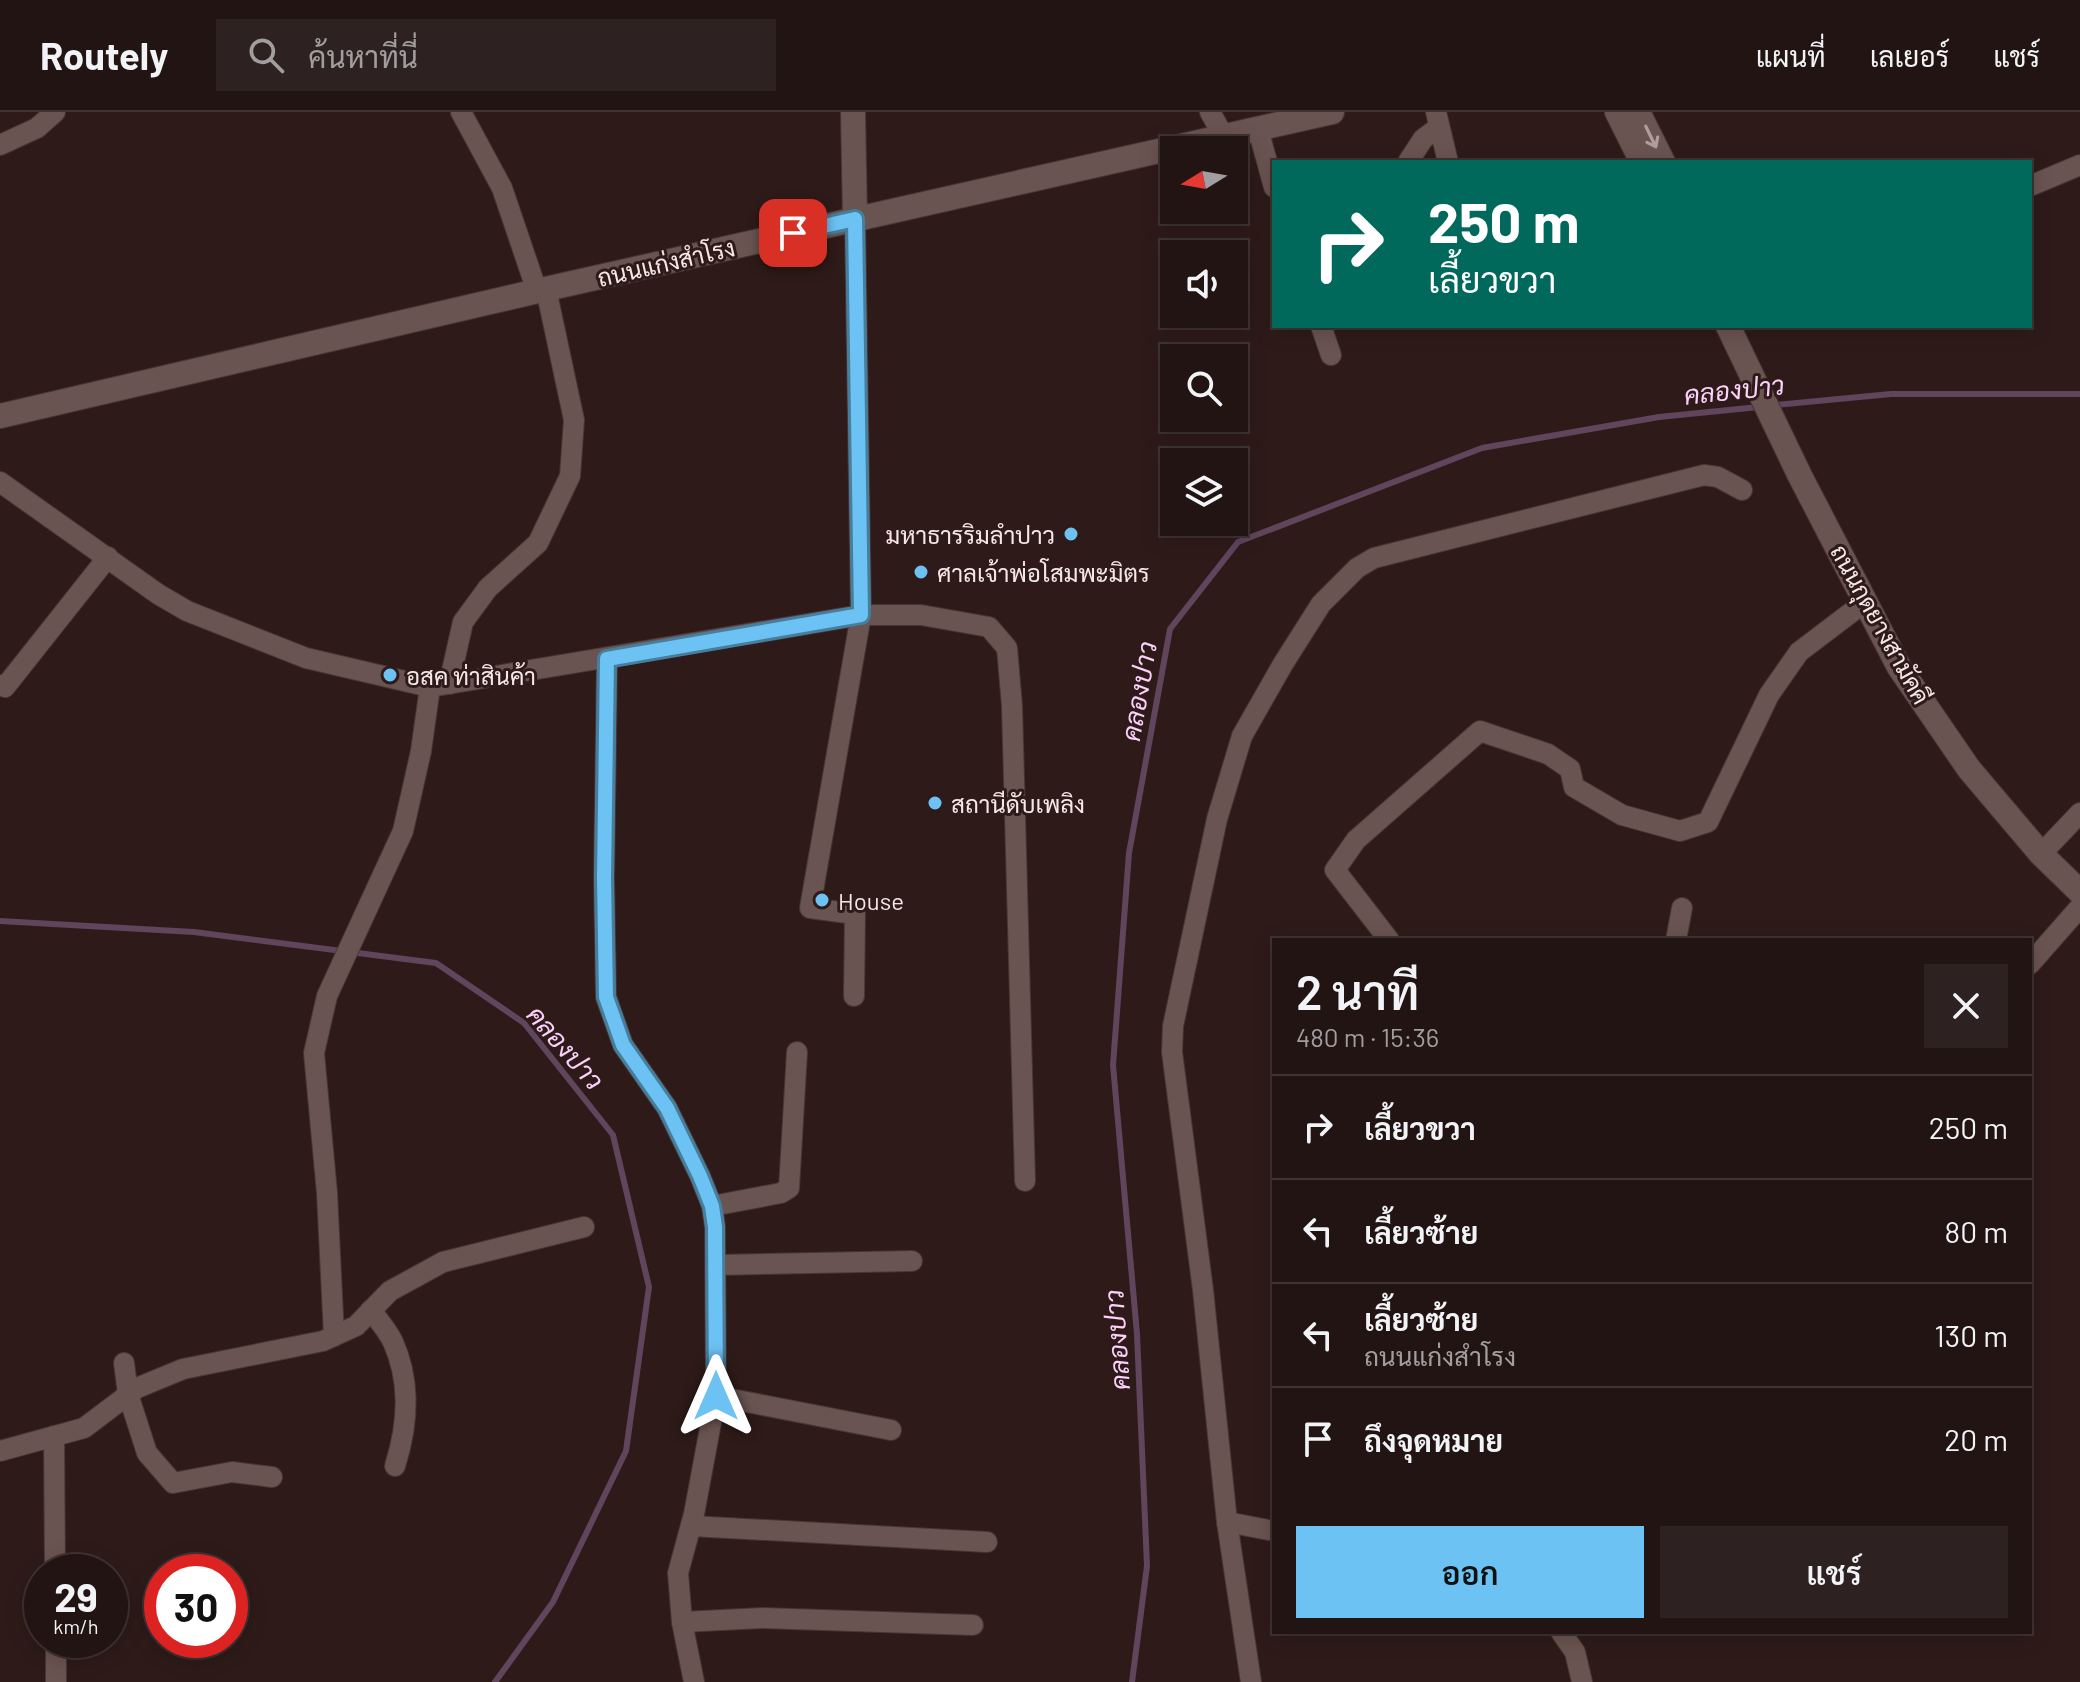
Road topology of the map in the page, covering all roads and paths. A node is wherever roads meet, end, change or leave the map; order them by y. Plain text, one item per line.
1 (55, 112) edge
2 (461, 112) edge
3 (853, 112) edge
4 (1210, 112) edge
5 (1332, 112) edge
6 (1617, 112) edge
7 (1638, 112) edge
8 (1438, 119) edge
9 (1258, 129) junction
10 (1223, 136) edge
11 (1228, 136) edge
12 (0, 145) edge
13 (1160, 151) edge
14 (1409, 160) edge
15 (1448, 160) edge
16 (1641, 160) edge
17 (1662, 160) edge
18 (2080, 165) edge
19 (1272, 180) edge
20 (2032, 185) edge
21 (855, 219) junction
22 (542, 290) junction
23 (1322, 328) edge
24 (1732, 336) edge
25 (1331, 355) dead end
26 (0, 416) edge
27 (0, 482) edge
28 (1742, 490) dead end
29 (108, 557) junction
30 (1865, 602) junction
31 (861, 615) junction
32 (607, 659) junction
33 (0, 685) edge
34 (440, 685) junction
35 (2080, 813) edge
36 (2041, 854) junction
37 (2080, 892) edge
38 (2080, 907) edge
39 (1682, 908) dead end
40 (1387, 938) edge
41 (1676, 938) edge
42 (2032, 962) edge
43 (854, 996) dead end
44 (797, 1052) dead end
45 (1025, 1181) dead end
46 (712, 1206) junction
47 (584, 1227) dead end
48 (912, 1261) dead end
49 (716, 1265) junction
50 (371, 1310) junction
51 (334, 1336) junction
52 (124, 1363) dead end
53 (128, 1394) junction
54 (716, 1396) junction
55 (891, 1430) dead end
56 (54, 1436) junction
57 (0, 1451) edge
58 (395, 1466) dead end
59 (272, 1477) dead end
60 (1227, 1522) junction
61 (691, 1526) junction
62 (1272, 1531) edge
63 (987, 1542) dead end
64 (55, 1554) edge
65 (682, 1622) junction
66 (973, 1625) dead end
67 (1562, 1634) edge
68 (56, 1658) edge
69 (56, 1682) edge
70 (694, 1682) edge
71 (1251, 1682) edge
72 (1582, 1682) edge

1 - 12 street
2 - 22 street
3 - 21 main road
4 - 10 street
5 - 9 main road, ถนนแก่งสำโรง
6 - 16 main road
7 -> 17 main road
8 - 14 street
8 - 15 street
9 - 11 main road, ถนนแก่งสำโรง
9 - 19 street
13 - 21 main road, ถนนแก่งสำโรง
18 - 20 street
21 - 22 main road, ถนนแก่งสำโรง
21 - 31 street
22 - 26 main road, ถนนแก่งสำโรง
22 - 34 street
23 - 25 street
24 - 30 main road, ถนนกุดยางสามัคคี
27 - 29 street
28 - 60 street
29 - 33 street
29 - 34 street
30 - 36 main road, ถนนกุดยางสามัคคี
30 - 40 street
31 - 32 street
31 - 43 street
31 - 45 street
32 - 34 street
32 - 46 street
34 - 51 street
35 - 36 street
36 - 37 main road, ถนนกุดยางสามัคคี
38 - 42 street
39 - 41 street
44 - 46 street
46 - 49 street
47 - 50 street
48 - 49 street
49 - 54 street
50 - 51 street
50 - 58 street
51 - 53 street
52 - 53 street
53 - 56 street
53 - 59 street
54 - 55 street
54 - 61 street
56 - 57 street
56 - 64 street
60 - 62 street
60 - 71 street
61 - 63 street
61 - 65 street
65 - 66 street
65 - 70 street
67 - 72 street
68 - 69 street

